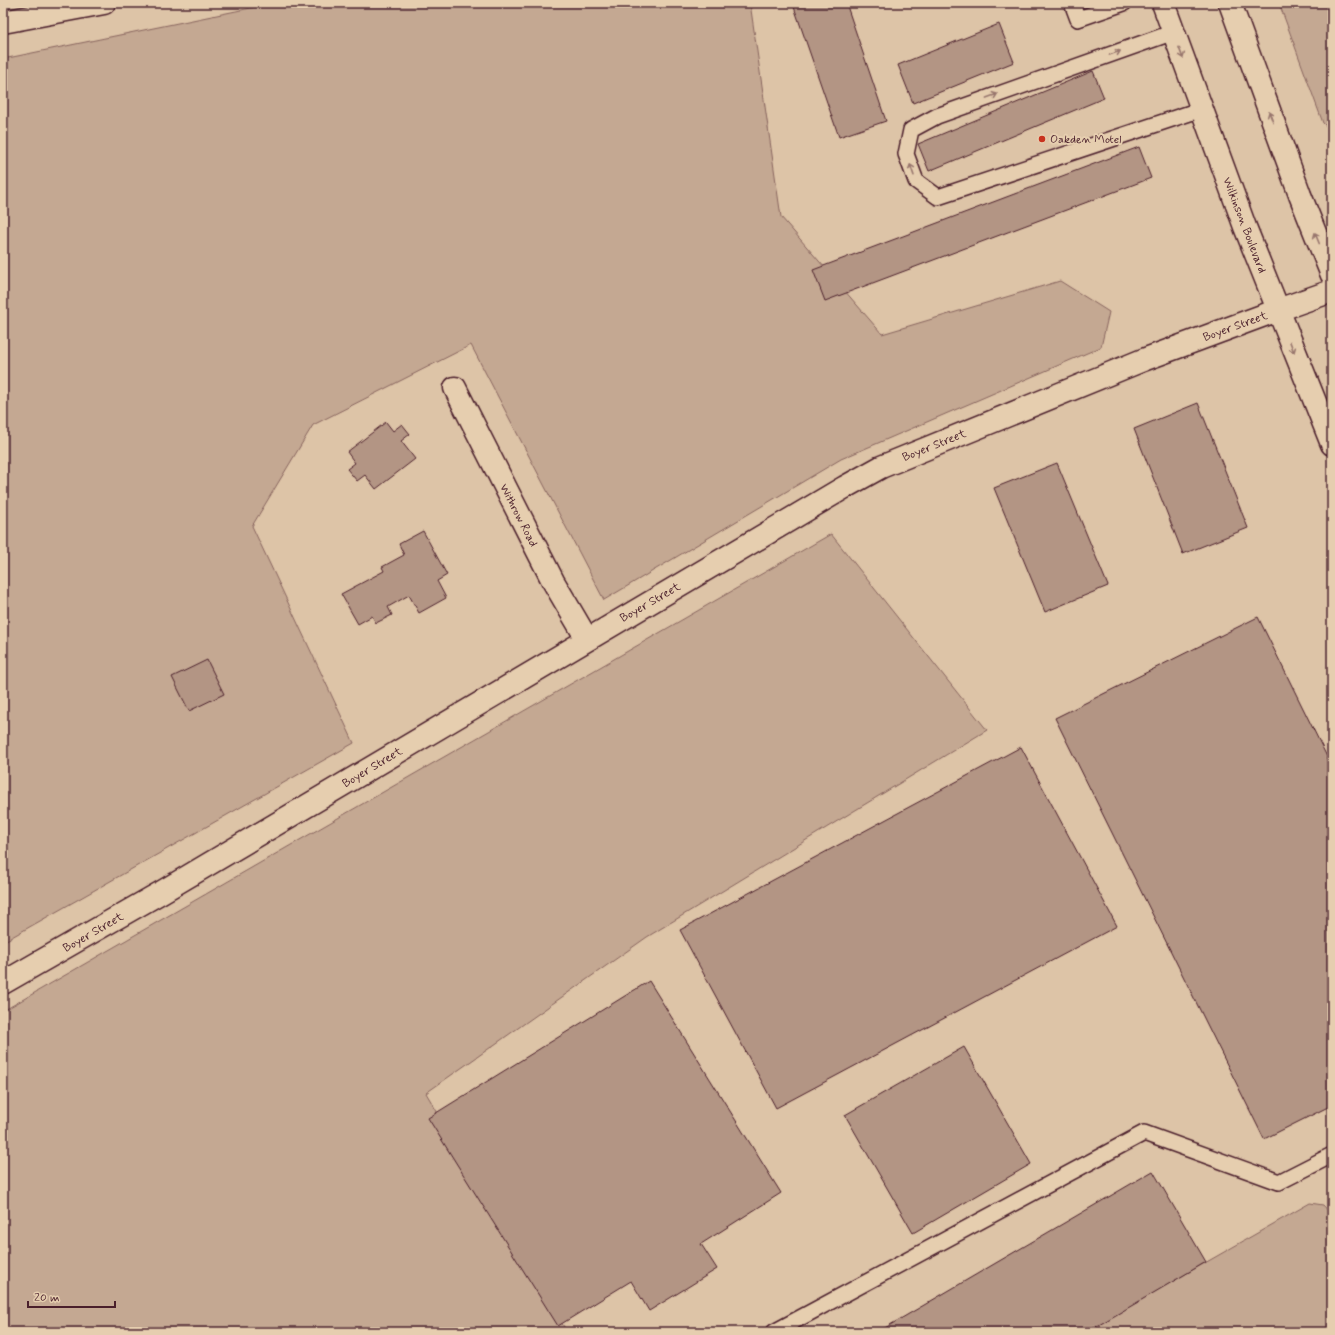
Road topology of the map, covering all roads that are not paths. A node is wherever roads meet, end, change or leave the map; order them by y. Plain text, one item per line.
1 (104, 3) edge
2 (1072, 3) edge
3 (1124, 3) edge
4 (1163, 3) edge
5 (1230, 3) edge
6 (3, 22) edge
7 (1174, 32) junction
8 (1202, 109) junction
9 (1332, 274) edge
10 (1332, 291) edge
11 (1278, 310) junction
12 (455, 388) dead end
13 (1332, 444) edge
14 (587, 639) junction
15 (3, 983) edge
16 (1332, 1155) edge
17 (774, 1332) edge

1 - 6 main road
2 - 3 lane
4 - 7 main road, Wilkinson Boulevard
9 -> 5 main road
7 -> 8 main road, Wilkinson Boulevard
8 -> 7 lane
8 - 11 main road, Wilkinson Boulevard
10 - 11 main road, Boyer Street
11 -> 13 main road, Wilkinson Boulevard
11 - 14 main road, Boyer Street
12 - 14 main road, Withrow Road
14 - 15 main road, Boyer Street
16 - 17 lane

